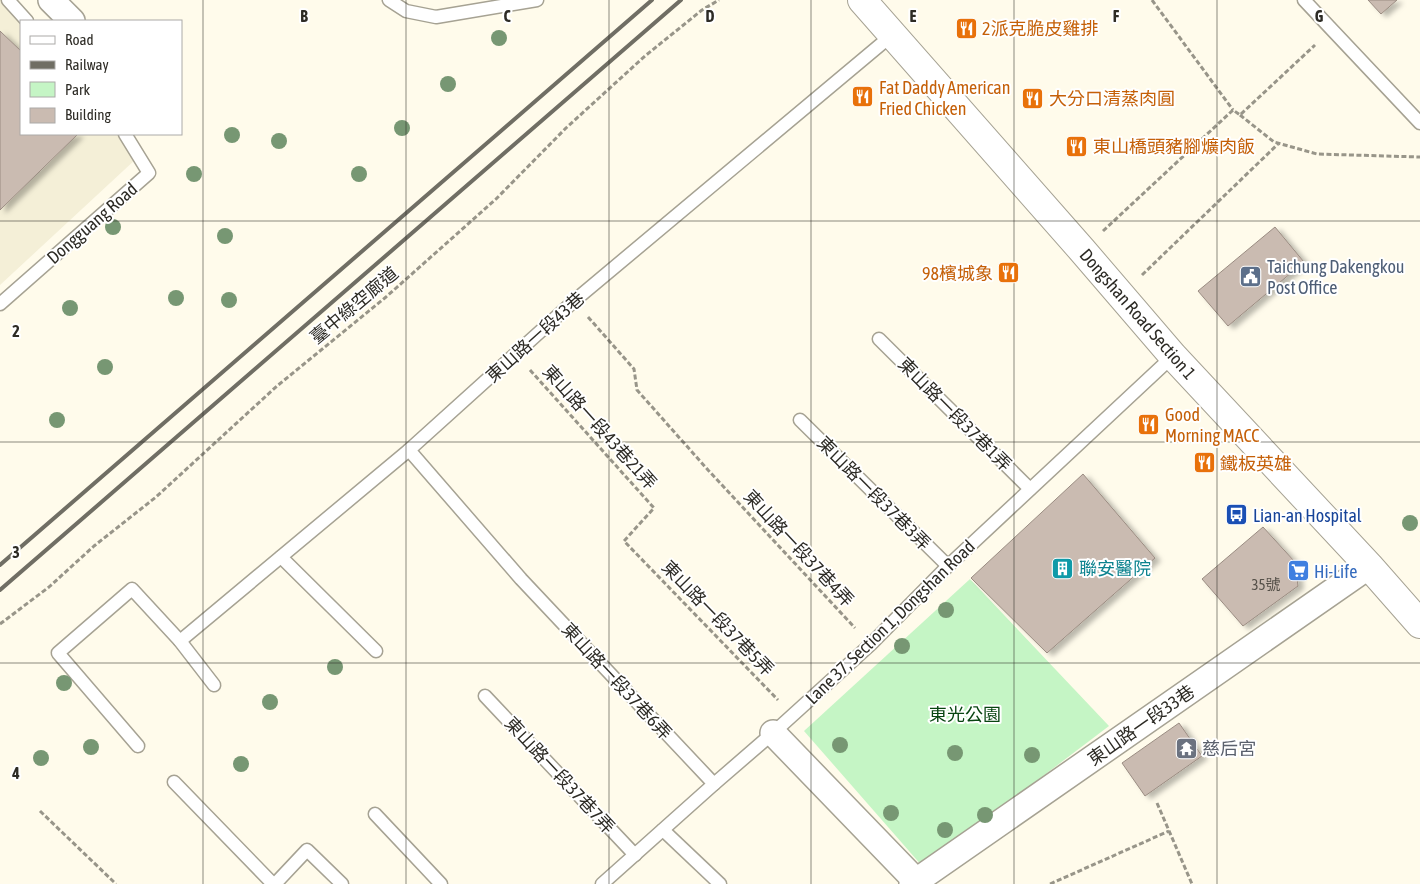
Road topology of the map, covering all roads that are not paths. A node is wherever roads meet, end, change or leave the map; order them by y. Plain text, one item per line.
1 (8, 0) edge
2 (52, 0) edge
3 (389, 0) edge
4 (537, 0) edge
5 (862, 0) edge
6 (1304, 0) edge
7 (26, 20) edge
8 (71, 20) edge
9 (892, 35) junction
10 (1420, 123) edge
11 (126, 135) edge
12 (0, 304) edge
13 (879, 339) dead end
14 (1173, 356) junction
15 (800, 420) dead end
16 (409, 450) junction
17 (1030, 489) junction
18 (281, 557) junction
19 (948, 566) junction
20 (1369, 566) junction
21 (1420, 624) edge
22 (180, 641) junction
23 (376, 651) dead end
24 (214, 685) dead end
25 (485, 696) dead end
26 (773, 734) junction
27 (138, 746) dead end
28 (174, 782) dead end
29 (714, 784) junction
30 (375, 814) dead end
31 (663, 830) junction
32 (635, 855) junction
33 (914, 882) edge
34 (274, 884) edge
35 (342, 884) edge
36 (441, 884) edge
37 (602, 884) edge
38 (720, 884) edge

1 - 7 lane
2 - 8 street
3 - 4 lane
5 - 9 main road, Dongshan Road Section 1
6 - 10 lane
9 - 14 main road, Dongshan Road Section 1
9 - 16 lane, 東山路一段43巷
11 - 12 lane, Dongguang Road
13 - 17 lane, 東山路一段37巷1弄
14 - 17 lane, Lane 37, Section 1, Dongshan Road
14 - 20 main road, Dongshan Road Section 1
15 - 19 lane, 東山路一段37巷3弄
16 - 18 lane, 東山路一段43巷
16 - 29 lane, 東山路一段37巷6弄
17 - 19 lane, Lane 37, Section 1, Dongshan Road
18 - 22 lane, 東山路一段43巷
18 - 23 lane
19 - 26 lane, Lane 37, Section 1, Dongshan Road
20 - 21 main road, Dongshan Road Section 1
20 - 33 street, 東山路一段33巷
22 - 24 lane
22 - 27 lane
25 - 32 lane, 東山路一段37巷7弄
26 - 29 lane, Lane 37, Section 1, Dongshan Road
26 - 33 street
28 - 34 lane
29 - 31 lane, Lane 37, Section 1, Dongshan Road
30 - 36 lane
31 - 32 lane, Lane 37, Section 1, Dongshan Road
31 - 38 lane
32 - 37 lane, Lane 37, Section 1, Dongshan Road
34 - 35 lane

